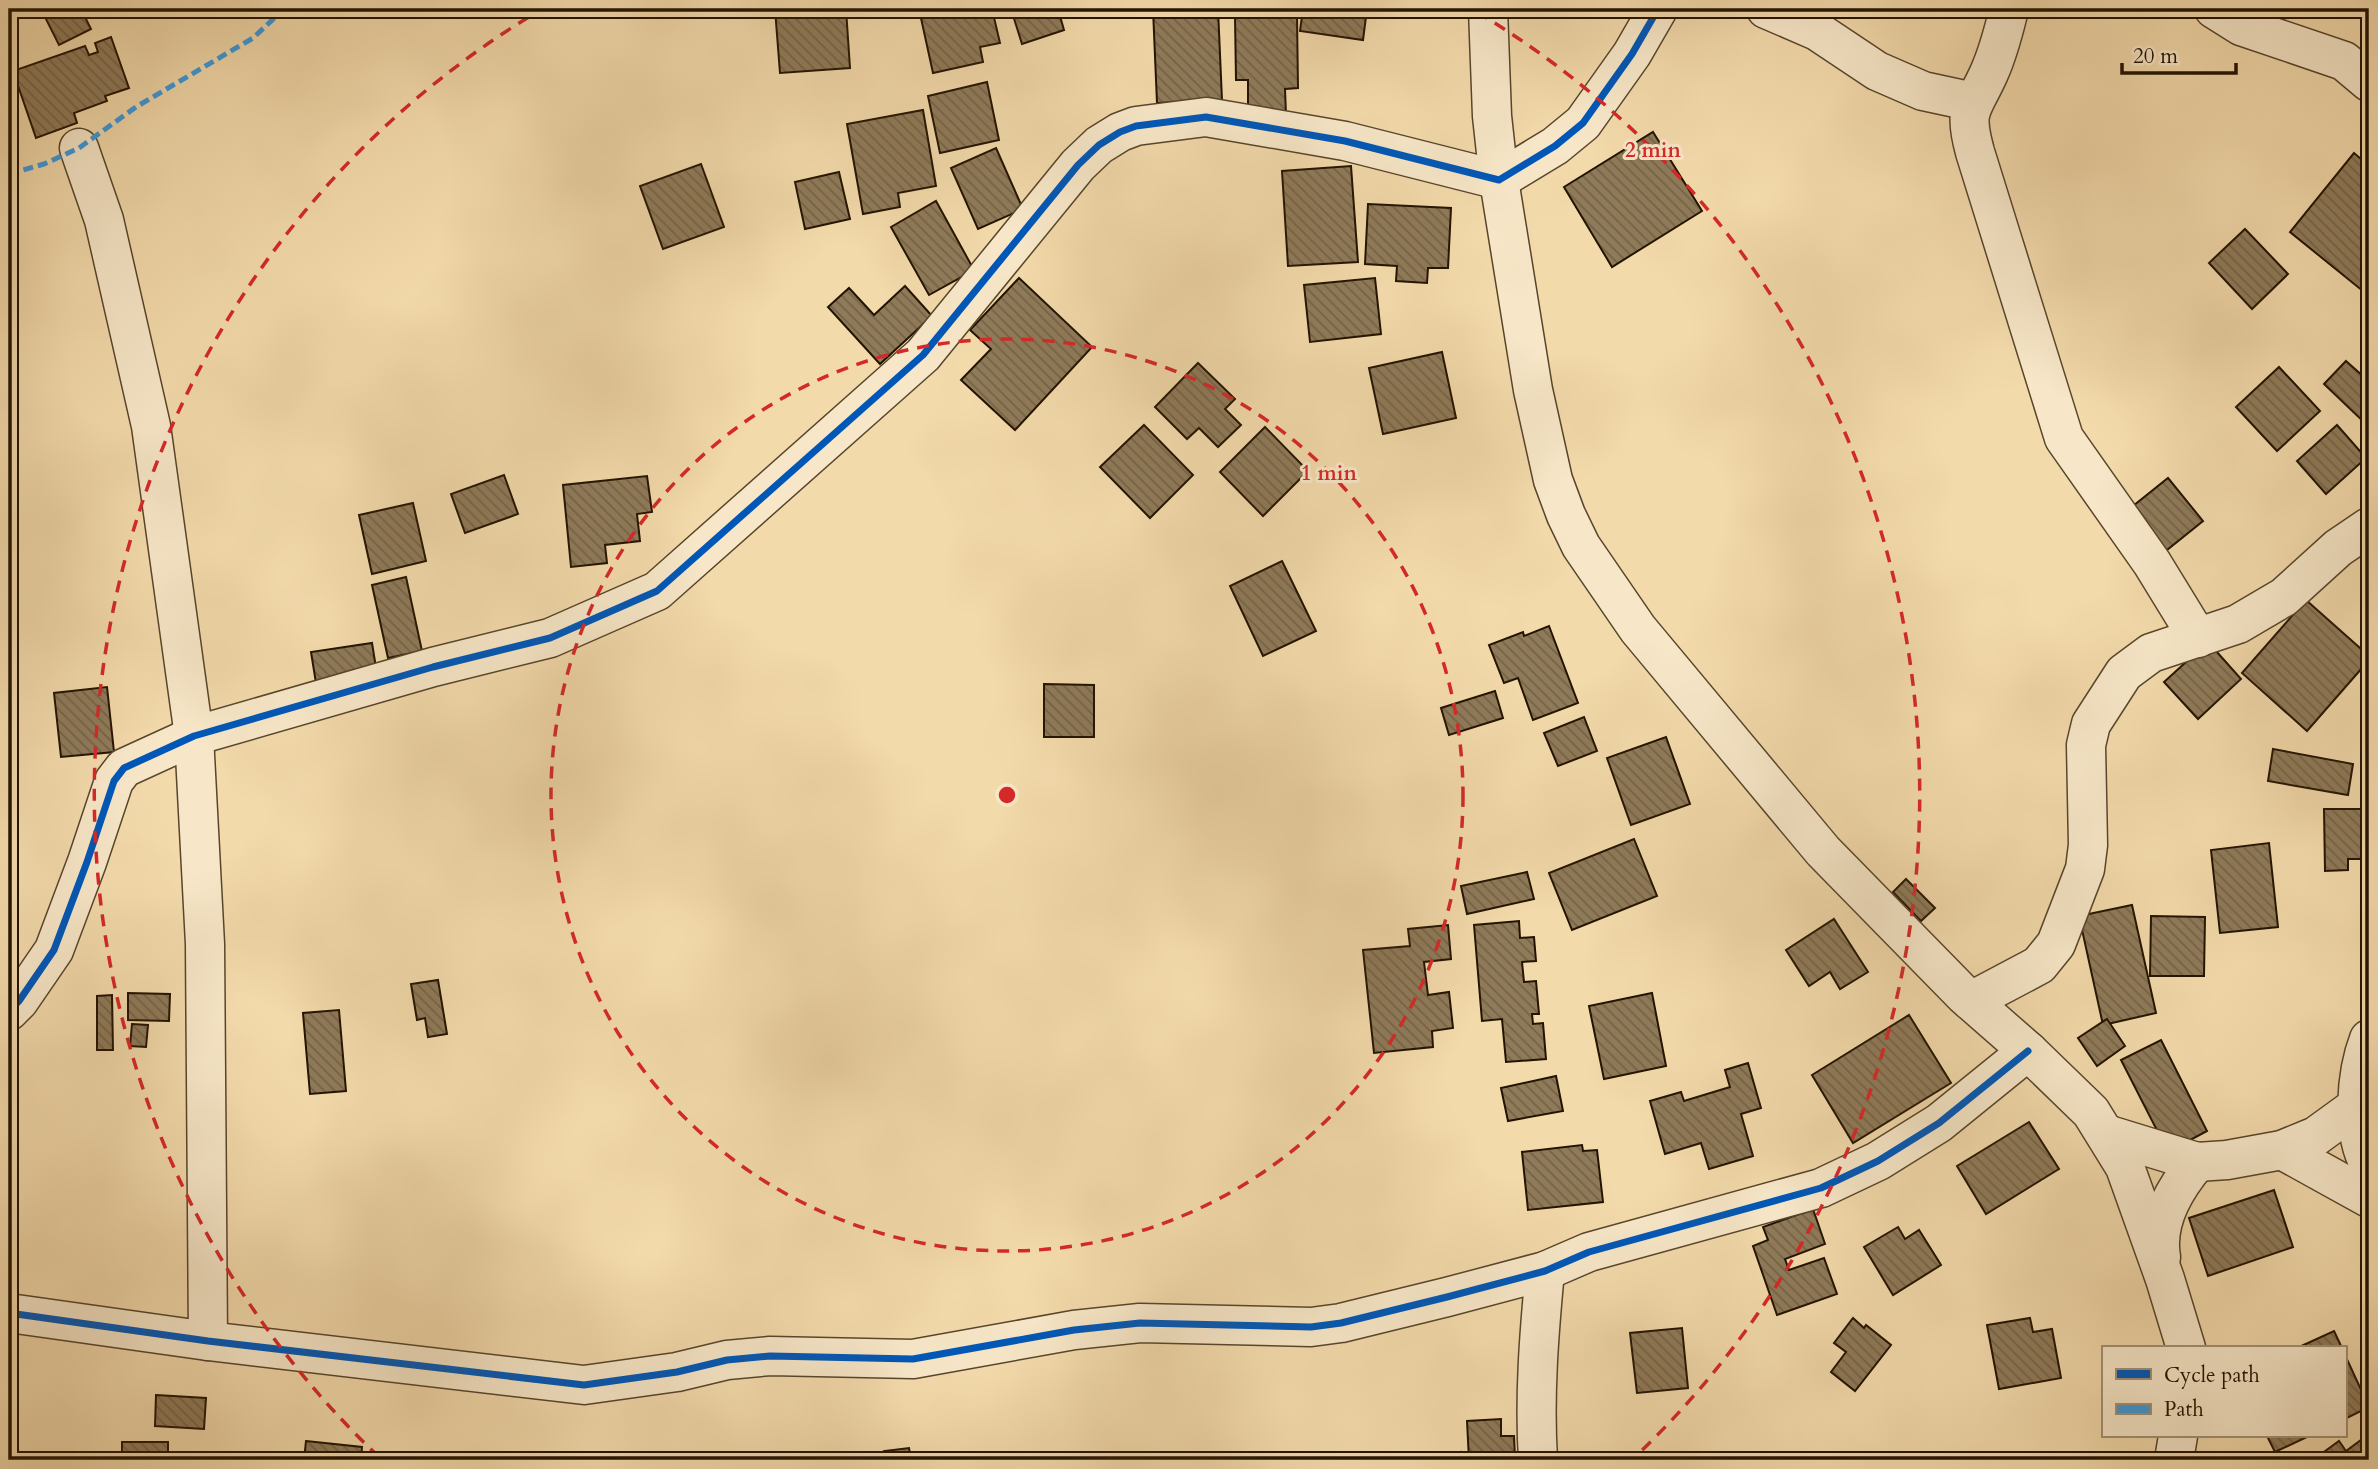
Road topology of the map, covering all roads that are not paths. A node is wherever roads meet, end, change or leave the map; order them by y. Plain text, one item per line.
1 (1488, 9) edge
2 (1658, 9) edge
3 (1766, 9) edge
4 (2009, 9) edge
5 (2214, 9) edge
6 (2369, 82) edge
7 (1974, 102) junction
8 (79, 148) dead end
9 (1499, 180) junction
10 (2369, 527) edge
11 (2198, 638) junction
12 (194, 736) junction
13 (1971, 1001) junction
14 (9, 1011) edge
15 (2369, 1039) edge
16 (2028, 1051) junction
17 (2357, 1107) junction
18 (2106, 1134) junction
19 (2282, 1150) junction
20 (2197, 1162) junction
21 (2369, 1164) edge
22 (2369, 1198) edge
23 (1545, 1271) junction
24 (2165, 1279) junction
25 (9, 1313) edge
26 (208, 1341) junction
27 (2185, 1346) edge
28 (2178, 1438) edge
29 (1538, 1460) edge
30 (2174, 1460) edge

1 - 9 street
2 - 9 street
3 - 7 street
4 - 7 street
5 - 6 street
7 - 11 street
8 - 12 street
9 - 12 street
9 - 13 street
10 - 11 street
11 - 13 street
12 - 14 street
12 - 26 street
13 - 16 street
15 - 17 street
16 - 18 street
16 - 23 street
17 - 19 street
17 - 21 street
18 - 20 street
18 - 24 street
19 - 20 street
19 - 22 street
20 - 24 street
23 - 26 street
23 - 29 street
24 - 27 street
25 - 26 street
28 - 30 street

